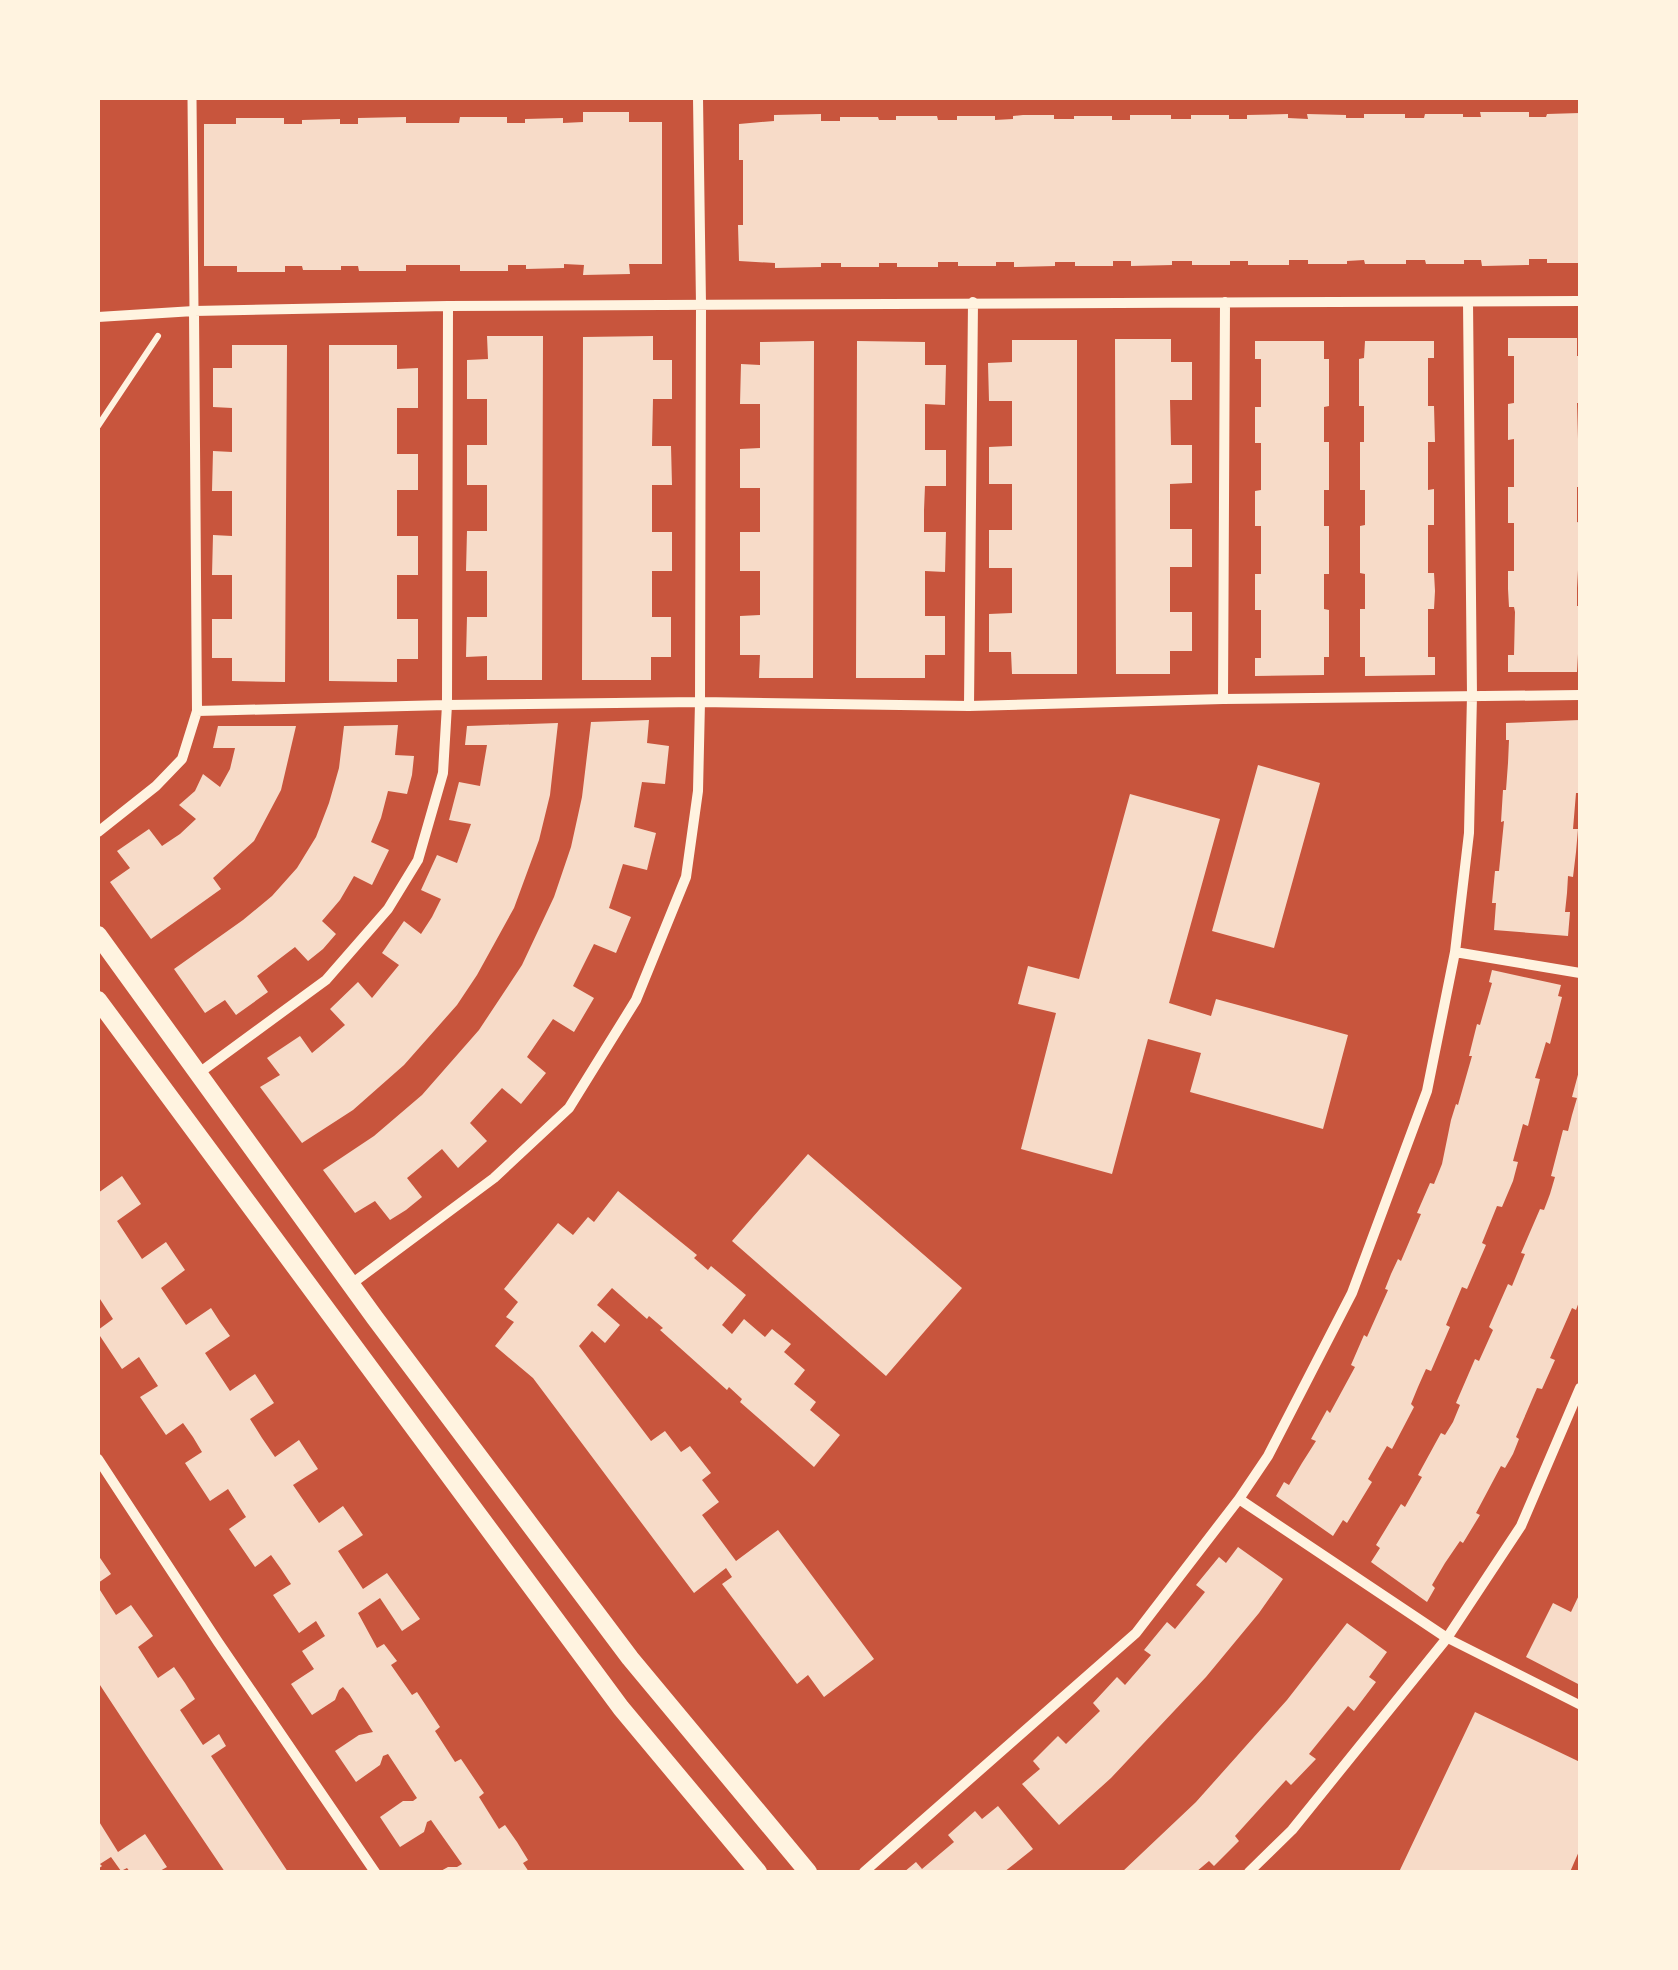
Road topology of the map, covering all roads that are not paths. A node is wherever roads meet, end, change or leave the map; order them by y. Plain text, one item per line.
1 (192, 98) edge
2 (698, 98) edge
3 (1580, 300) edge
4 (973, 302) junction
5 (1224, 302) junction
6 (1468, 302) junction
7 (700, 304) junction
8 (448, 306) junction
9 (194, 311) junction
10 (98, 317) edge
11 (1580, 694) edge
12 (1472, 695) junction
13 (1224, 699) junction
14 (700, 702) junction
15 (447, 704) junction
16 (969, 706) junction
17 (197, 711) junction
18 (98, 832) edge
19 (98, 934) edge
20 (1455, 952) junction
21 (1580, 973) edge
22 (98, 1000) edge
23 (200, 1073) junction
24 (350, 1285) junction
25 (1580, 1388) edge
26 (98, 1458) edge
27 (1239, 1500) junction
28 (1447, 1638) junction
29 (1580, 1704) edge
30 (375, 1872) edge
31 (758, 1872) edge
32 (808, 1872) edge
33 (864, 1872) edge
34 (1249, 1872) edge

1 - 9 street
2 - 7 street
3 - 6 street
4 - 5 street
4 - 7 street
4 - 16 street
5 - 6 street
5 - 13 street
6 - 12 street
7 - 8 street
7 - 14 street
8 - 9 street
8 - 15 street
9 - 10 street
9 - 17 street
11 - 12 street
12 - 13 street
12 - 20 street
13 - 16 street
14 - 15 street
14 - 16 street
14 - 24 street
15 - 17 street
15 - 23 street
17 - 18 street
19 - 23 street
20 - 21 street
20 - 27 street
22 - 31 street
23 - 24 street
24 - 32 street
25 - 28 street
26 - 30 street
27 - 28 street
27 - 33 street
28 - 29 street
28 - 34 street

